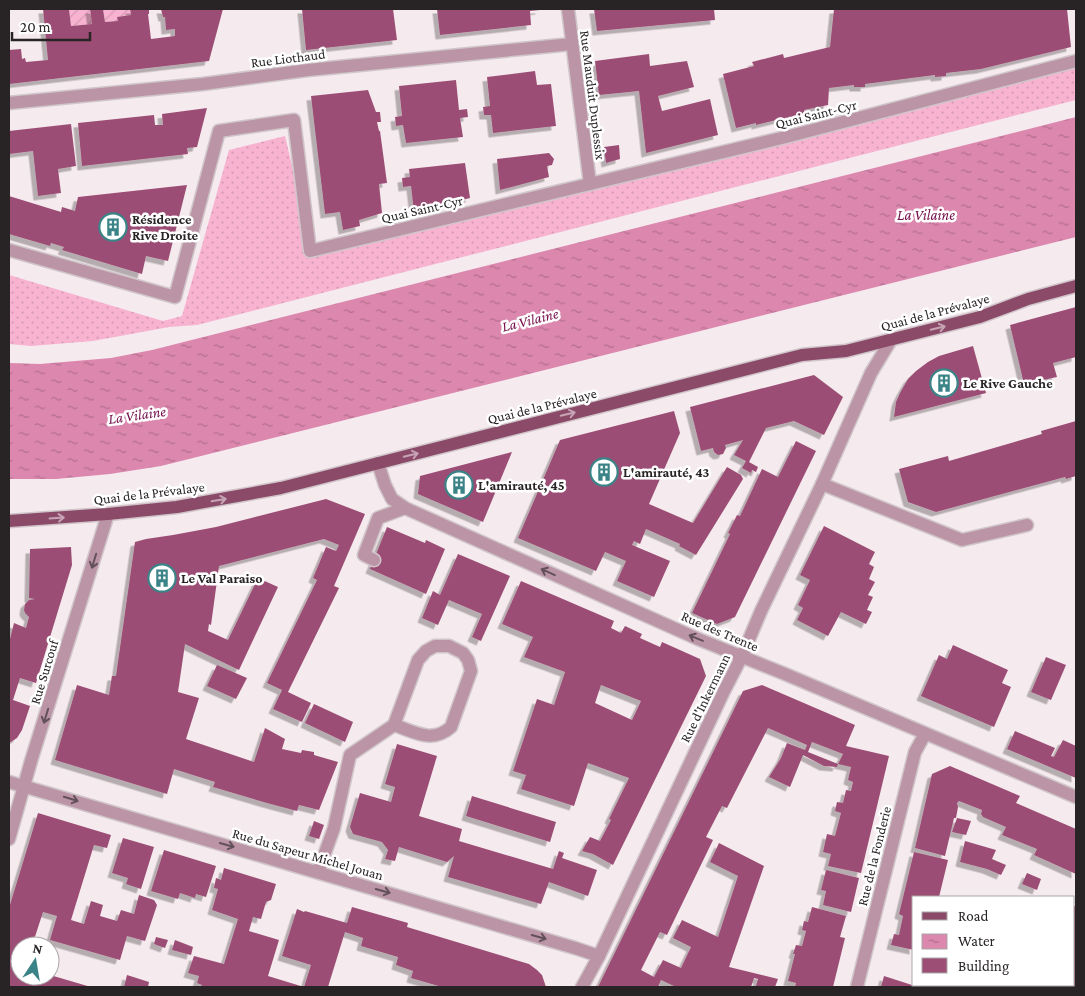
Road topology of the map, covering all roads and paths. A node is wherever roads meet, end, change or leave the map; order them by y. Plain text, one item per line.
1 (568, 9) edge
2 (572, 44) junction
3 (1076, 61) edge
4 (9, 102) edge
5 (590, 184) junction
6 (9, 250) edge
7 (1076, 286) edge
8 (891, 340) junction
9 (378, 463) junction
10 (822, 484) junction
11 (405, 508) junction
12 (108, 514) junction
13 (9, 521) edge
14 (1027, 525) dead end
15 (374, 560) dead end
16 (742, 656) junction
17 (394, 725) junction
18 (926, 734) junction
19 (9, 782) edge
20 (24, 786) junction
21 (1076, 797) edge
22 (9, 839) edge
23 (318, 872) junction
24 (599, 956) junction
25 (582, 987) edge
26 (857, 987) edge

1 - 2 street, Rue Mauduit Duplessix
2 - 4 street, Rue Liothaud
2 - 5 street, Rue Mauduit Duplessix
3 - 5 street, Quai Saint-Cyr
5 - 6 street, Quai Saint-Cyr
8 -> 7 main road, Quai de la Prévalaye
9 -> 8 main road, Quai de la Prévalaye
8 - 10 street, Rue d'Inkermann
9 - 11 street, Rue des Trente
12 -> 9 main road, Quai de la Prévalaye
10 - 14 street
10 - 16 street, Rue d'Inkermann
11 - 15 street
16 -> 11 street, Rue des Trente
13 -> 12 main road, Quai de la Prévalaye
12 -> 20 street, Rue Surcouf
16 - 18 street, Rue des Trente
16 - 24 street, Rue d'Inkermann
17 - 17 street
17 - 23 street
18 - 21 street, Rue des Trente
18 - 26 street, Rue de la Fonderie
19 - 20 street, Rue du Sapeur Michel Jouan
20 - 22 street, Rue Surcouf
20 -> 23 street, Rue du Sapeur Michel Jouan
23 -> 24 street, Rue du Sapeur Michel Jouan
24 - 25 street, Rue d'Inkermann

